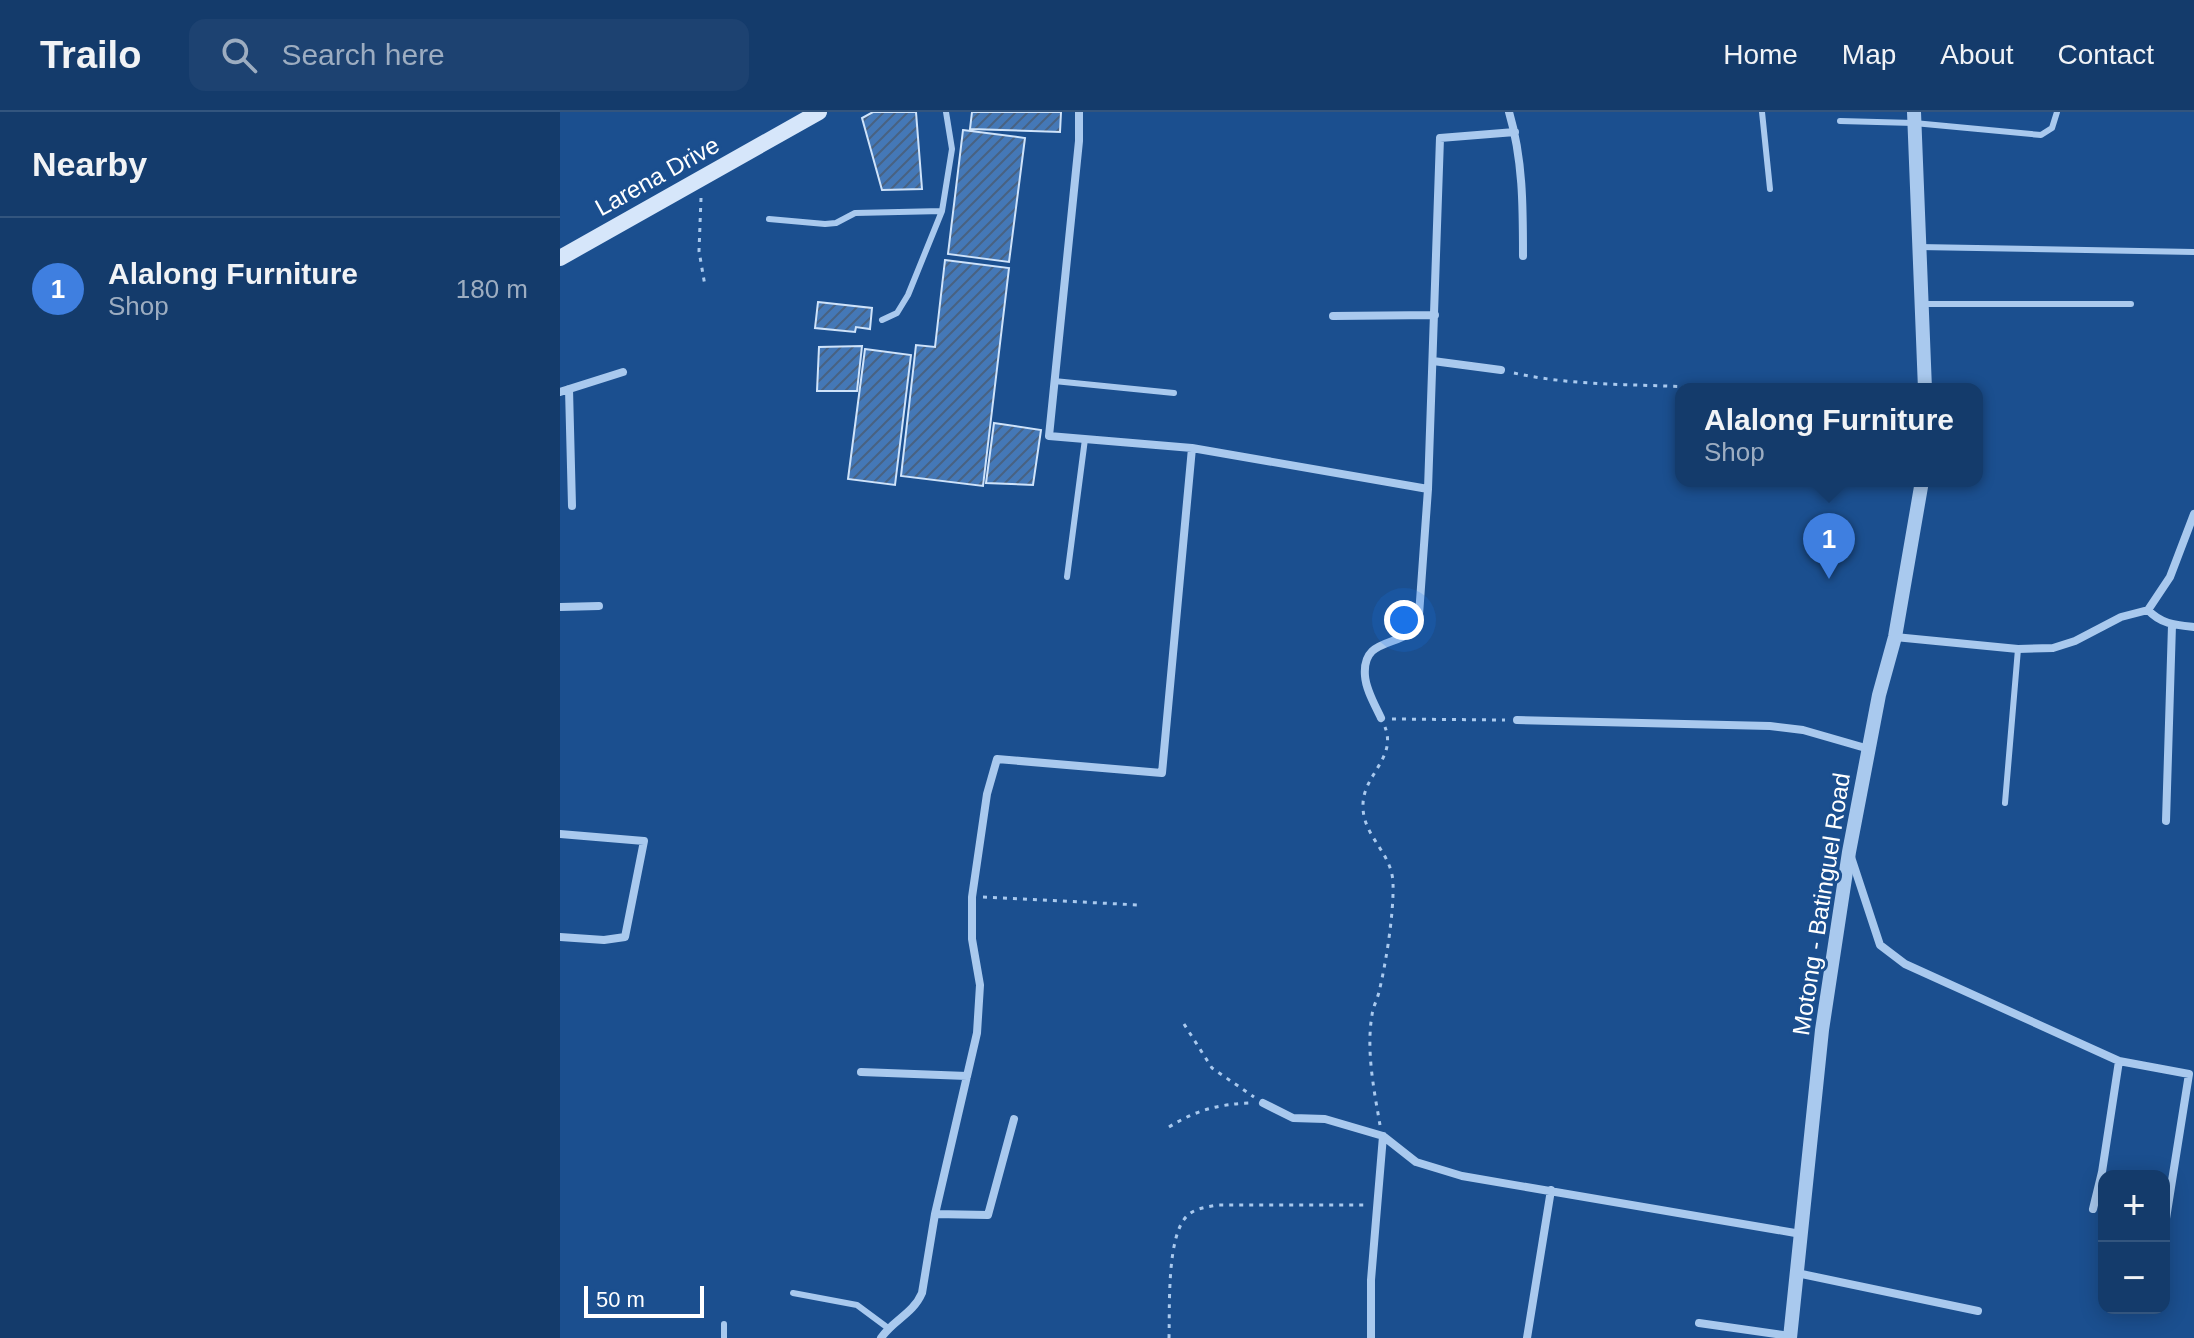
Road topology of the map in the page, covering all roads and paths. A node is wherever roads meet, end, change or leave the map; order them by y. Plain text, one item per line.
1 (819, 112) edge
2 (946, 112) edge
3 (1079, 112) edge
4 (1509, 112) edge
5 (1762, 112) edge
6 (2057, 112) edge
7 (1914, 118) edge
8 (1840, 121) dead end
9 (1515, 132) junction
10 (702, 179) junction
11 (1770, 189) dead end
12 (942, 211) junction
13 (769, 219) dead end
14 (1919, 247) junction
15 (2194, 252) edge
16 (1523, 256) dead end
17 (560, 258) edge
18 (705, 286) dead end
19 (1920, 304) junction
20 (2131, 304) dead end
21 (1435, 315) junction
22 (1333, 316) dead end
23 (882, 320) dead end
24 (1433, 361) junction
25 (1501, 370) joint
26 (623, 372) dead end
27 (1054, 381) junction
28 (1925, 383) edge
29 (1675, 387) edge
30 (565, 390) edge
31 (1174, 393) dead end
32 (1085, 439) junction
33 (1192, 448) junction
34 (1921, 487) edge
35 (1428, 489) junction
36 (572, 506) dead end
37 (2194, 514) edge
38 (1067, 577) dead end
39 (599, 606) dead end
40 (560, 607) edge
41 (2148, 610) junction
42 (2172, 625) junction
43 (2194, 627) edge
44 (1895, 637) junction
45 (2018, 649) junction
46 (1381, 718) junction
47 (1517, 720) joint
48 (1869, 749) junction
49 (2005, 803) dead end
50 (2166, 821) dead end
51 (560, 834) edge
52 (1849, 852) junction
53 (972, 897) junction
54 (1139, 905) dead end
55 (560, 937) edge
56 (1184, 1024) dead end
57 (2119, 1061) junction
58 (861, 1072) dead end
59 (967, 1076) junction
60 (1263, 1103) junction
61 (1014, 1119) dead end
62 (1169, 1127) dead end
63 (1383, 1136) junction
64 (1551, 1190) junction
65 (2170, 1193) edge
66 (1377, 1205) junction
67 (2093, 1209) dead end
68 (935, 1214) junction
69 (1802, 1234) junction
70 (1797, 1273) junction
71 (793, 1293) dead end
72 (1978, 1311) dead end
73 (1699, 1323) dead end
74 (724, 1324) dead end
75 (888, 1328) junction
76 (1790, 1337) edge
77 (724, 1338) edge
78 (881, 1338) edge
79 (1169, 1338) edge
80 (1371, 1338) edge
81 (1527, 1338) edge

1 - 10 main road, Larena Drive
2 - 12 lane
3 - 27 street
4 - 9 street
5 - 11 lane
6 - 7 lane
7 - 8 lane
7 - 14 street
9 - 16 street
9 - 21 street
10 - 17 main road, Larena Drive
10 - 18 path
12 - 13 lane
12 - 23 lane
14 - 15 lane
14 - 19 street
19 - 20 lane
19 - 28 street
21 - 22 street
21 - 24 street
24 - 25 street
24 - 35 street
25 - 29 path
26 - 30 street
27 - 31 lane
27 - 32 street
30 - 36 street
32 - 33 street
32 - 38 lane
33 - 35 street
33 - 53 street
34 - 44 street, Motong - Batinguel Road
35 - 46 street
37 - 41 street
39 - 40 street
41 - 42 street
41 - 45 street
42 - 43 street
42 - 50 street
44 - 45 street
44 - 48 street, Motong - Batinguel Road
45 - 49 lane
46 - 47 path
46 - 63 path
47 - 48 street
48 - 52 street, Motong - Batinguel Road
51 - 55 street
52 - 57 street
52 - 69 street, Motong - Batinguel Road
53 - 54 path
53 - 59 street
56 - 60 path
57 - 65 street
57 - 67 street
58 - 59 street
59 - 68 street
60 - 62 path
60 - 63 street
61 - 68 street
63 - 64 street
63 - 66 street
64 - 69 street
64 - 81 street
66 - 79 path
66 - 80 street
68 - 75 street
69 - 70 street, Motong - Batinguel Road
70 - 72 street
70 - 76 street, Motong - Batinguel Road
71 - 75 lane
73 - 76 street
74 - 77 lane
75 - 78 street

